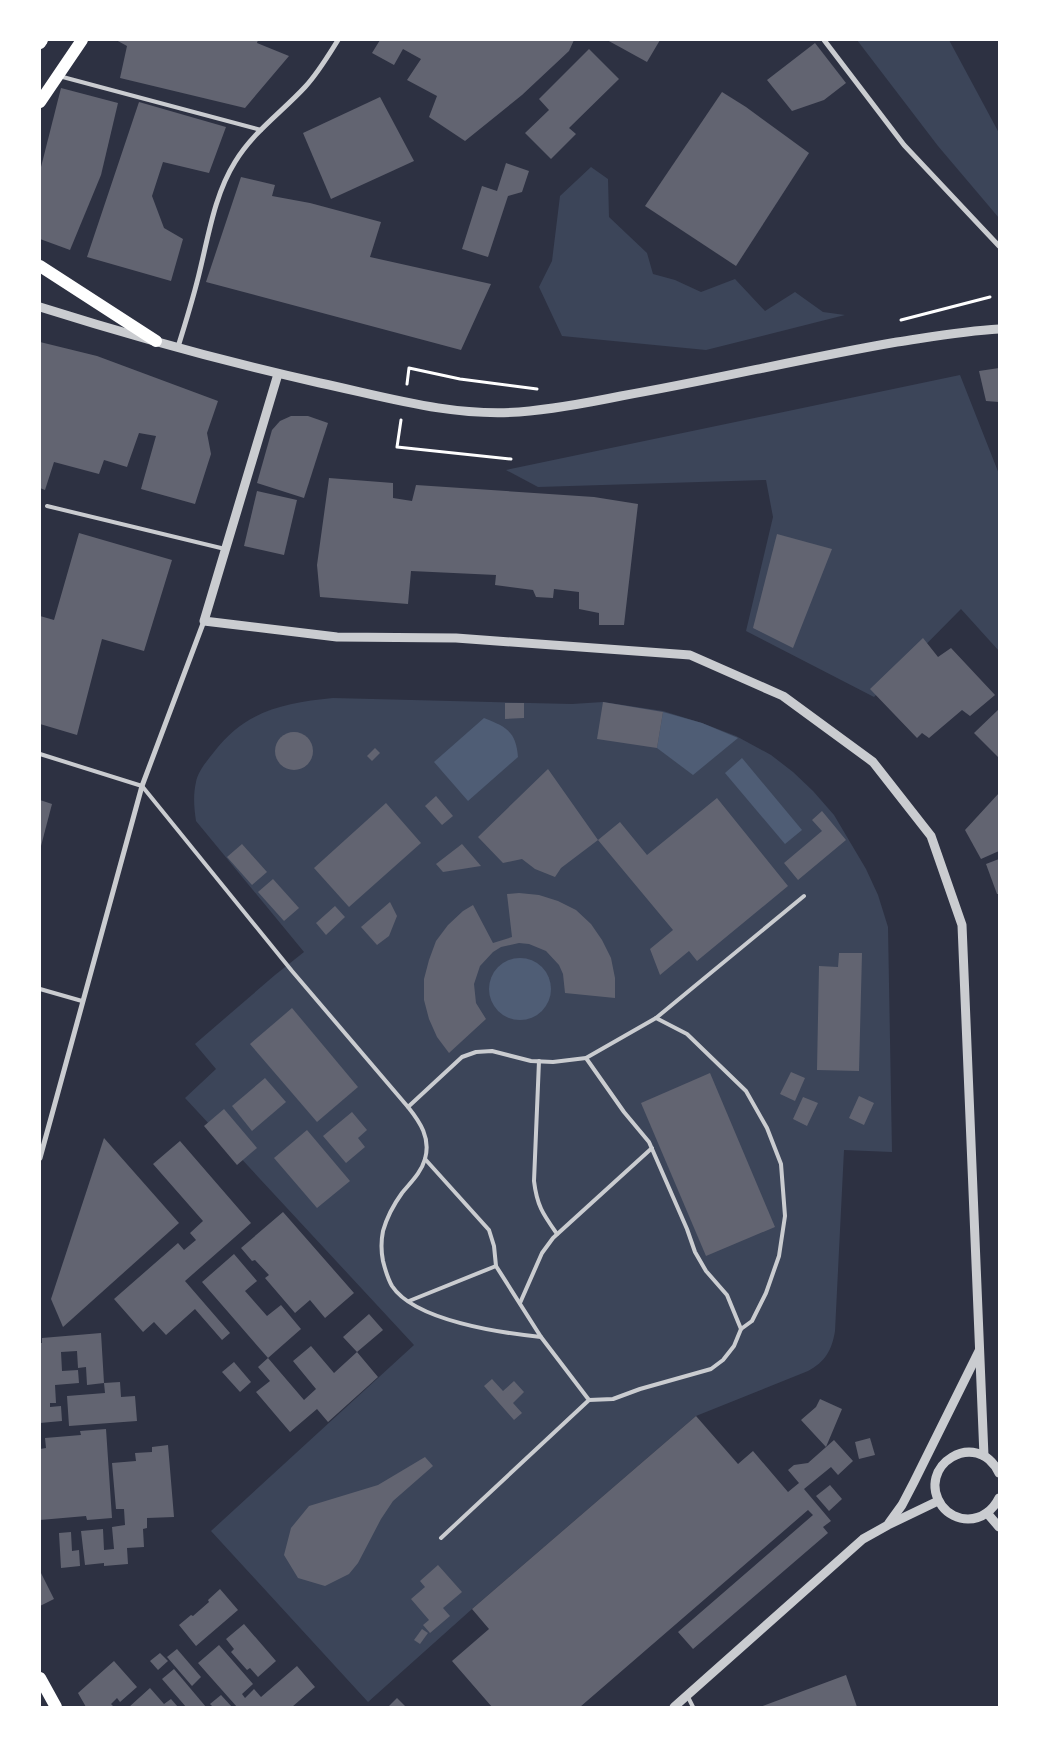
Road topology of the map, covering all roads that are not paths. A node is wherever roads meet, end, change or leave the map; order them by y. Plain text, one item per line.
1 (82, 40) edge
2 (338, 40) edge
3 (824, 40) edge
4 (57, 76) junction
5 (40, 102) edge
6 (261, 130) junction
7 (999, 246) edge
8 (40, 266) edge
9 (40, 307) edge
10 (999, 329) edge
11 (156, 341) junction
12 (178, 347) junction
13 (278, 374) junction
14 (47, 506) dead end
15 (225, 549) junction
16 (204, 621) junction
17 (40, 754) edge
18 (142, 786) junction
19 (804, 896) dead end
20 (40, 989) edge
21 (82, 1001) junction
22 (656, 1018) junction
23 (586, 1058) junction
24 (539, 1061) junction
25 (408, 1107) junction
26 (652, 1148) junction
27 (40, 1158) edge
28 (425, 1158) junction
29 (557, 1234) junction
30 (496, 1266) junction
31 (409, 1301) junction
32 (520, 1303) junction
33 (741, 1329) junction
34 (541, 1337) junction
35 (980, 1349) junction
36 (589, 1400) junction
37 (984, 1456) junction
38 (999, 1473) edge
39 (999, 1498) edge
40 (938, 1501) junction
41 (987, 1513) junction
42 (888, 1525) junction
43 (999, 1527) edge
44 (440, 1538) dead end
45 (40, 1678) edge
46 (687, 1695) junction
47 (56, 1707) edge
48 (674, 1707) edge
49 (693, 1707) edge

1 - 4 main road
2 - 6 street
3 - 7 street
4 - 5 main road
4 - 6 lane
6 - 12 street
8 - 11 main road
9 - 11 street
10 - 13 street
11 - 12 street
12 - 13 street
13 - 15 street
14 - 15 lane
15 - 16 street
16 - 18 street
16 - 35 street
17 - 18 lane
18 - 21 street
18 - 25 lane
19 - 22 lane
20 - 21 lane
21 - 27 street
22 - 23 lane
22 - 33 lane
23 - 24 lane
23 - 26 lane
24 - 25 lane
24 - 29 lane
25 - 28 lane
26 - 29 lane
26 - 33 lane
28 - 30 lane
28 - 31 lane
29 - 32 lane
30 - 31 lane
30 - 32 lane
31 - 34 lane
32 - 34 lane
33 - 36 lane
34 - 36 lane
35 - 37 street
35 - 42 street
36 - 44 lane
37 - 38 street
37 - 40 street
39 - 41 street
40 - 41 street
40 - 42 street
41 - 43 street
42 - 46 street
45 - 47 main road
46 - 48 street
46 - 49 lane

